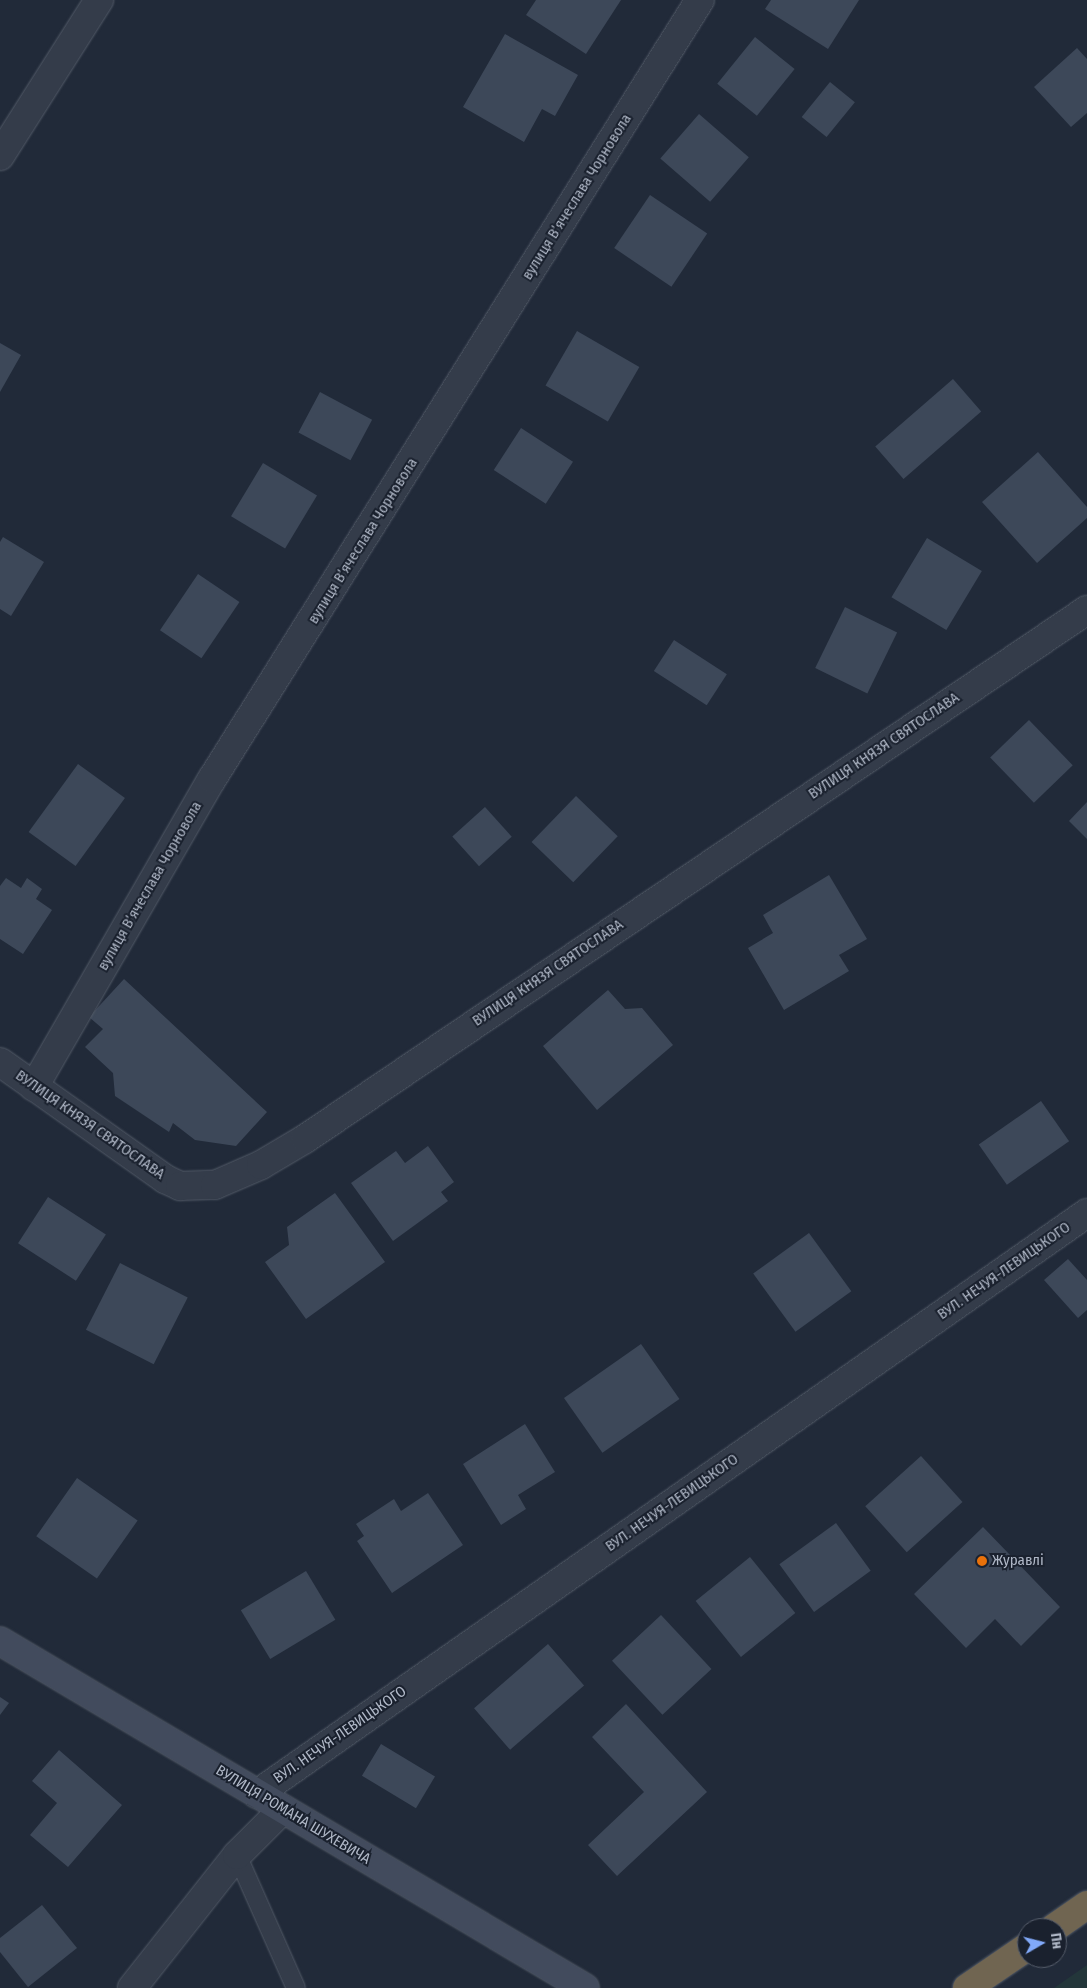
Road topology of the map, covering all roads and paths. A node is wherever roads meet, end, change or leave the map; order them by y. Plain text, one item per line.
1 (99, 0) edge
2 (700, 0) edge
3 (0, 156) edge
4 (1087, 610) edge
5 (0, 1062) edge
6 (34, 1087) junction
7 (1087, 1213) edge
8 (0, 1641) edge
9 (258, 1794) junction
10 (283, 1809) junction
11 (238, 1855) junction
12 (1087, 1905) edge
13 (1067, 1919) edge
14 (1017, 1953) edge
15 (132, 1988) edge
16 (296, 1988) edge
17 (585, 1988) edge
18 (967, 1988) edge

1 - 3 street
2 - 6 street, вулиця Вʼячеслава Чорновола
4 - 6 street, ВУЛИЦЯ КНЯЗЯ СВЯТОСЛАВА
5 - 6 street, ВУЛИЦЯ КНЯЗЯ СВЯТОСЛАВА
7 - 9 street, ВУЛ. НЕЧУЯ-ЛЕВИЦЬКОГО
8 - 9 main road, ВУЛИЦЯ РОМАНА ШУХЕВИЧА
9 - 10 main road, ВУЛИЦЯ РОМАНА ШУХЕВИЧА
10 - 11 street
10 - 17 main road, ВУЛИЦЯ РОМАНА ШУХЕВИЧА
11 - 15 street
11 - 16 lane
12 - 13 highway
14 - 18 highway

